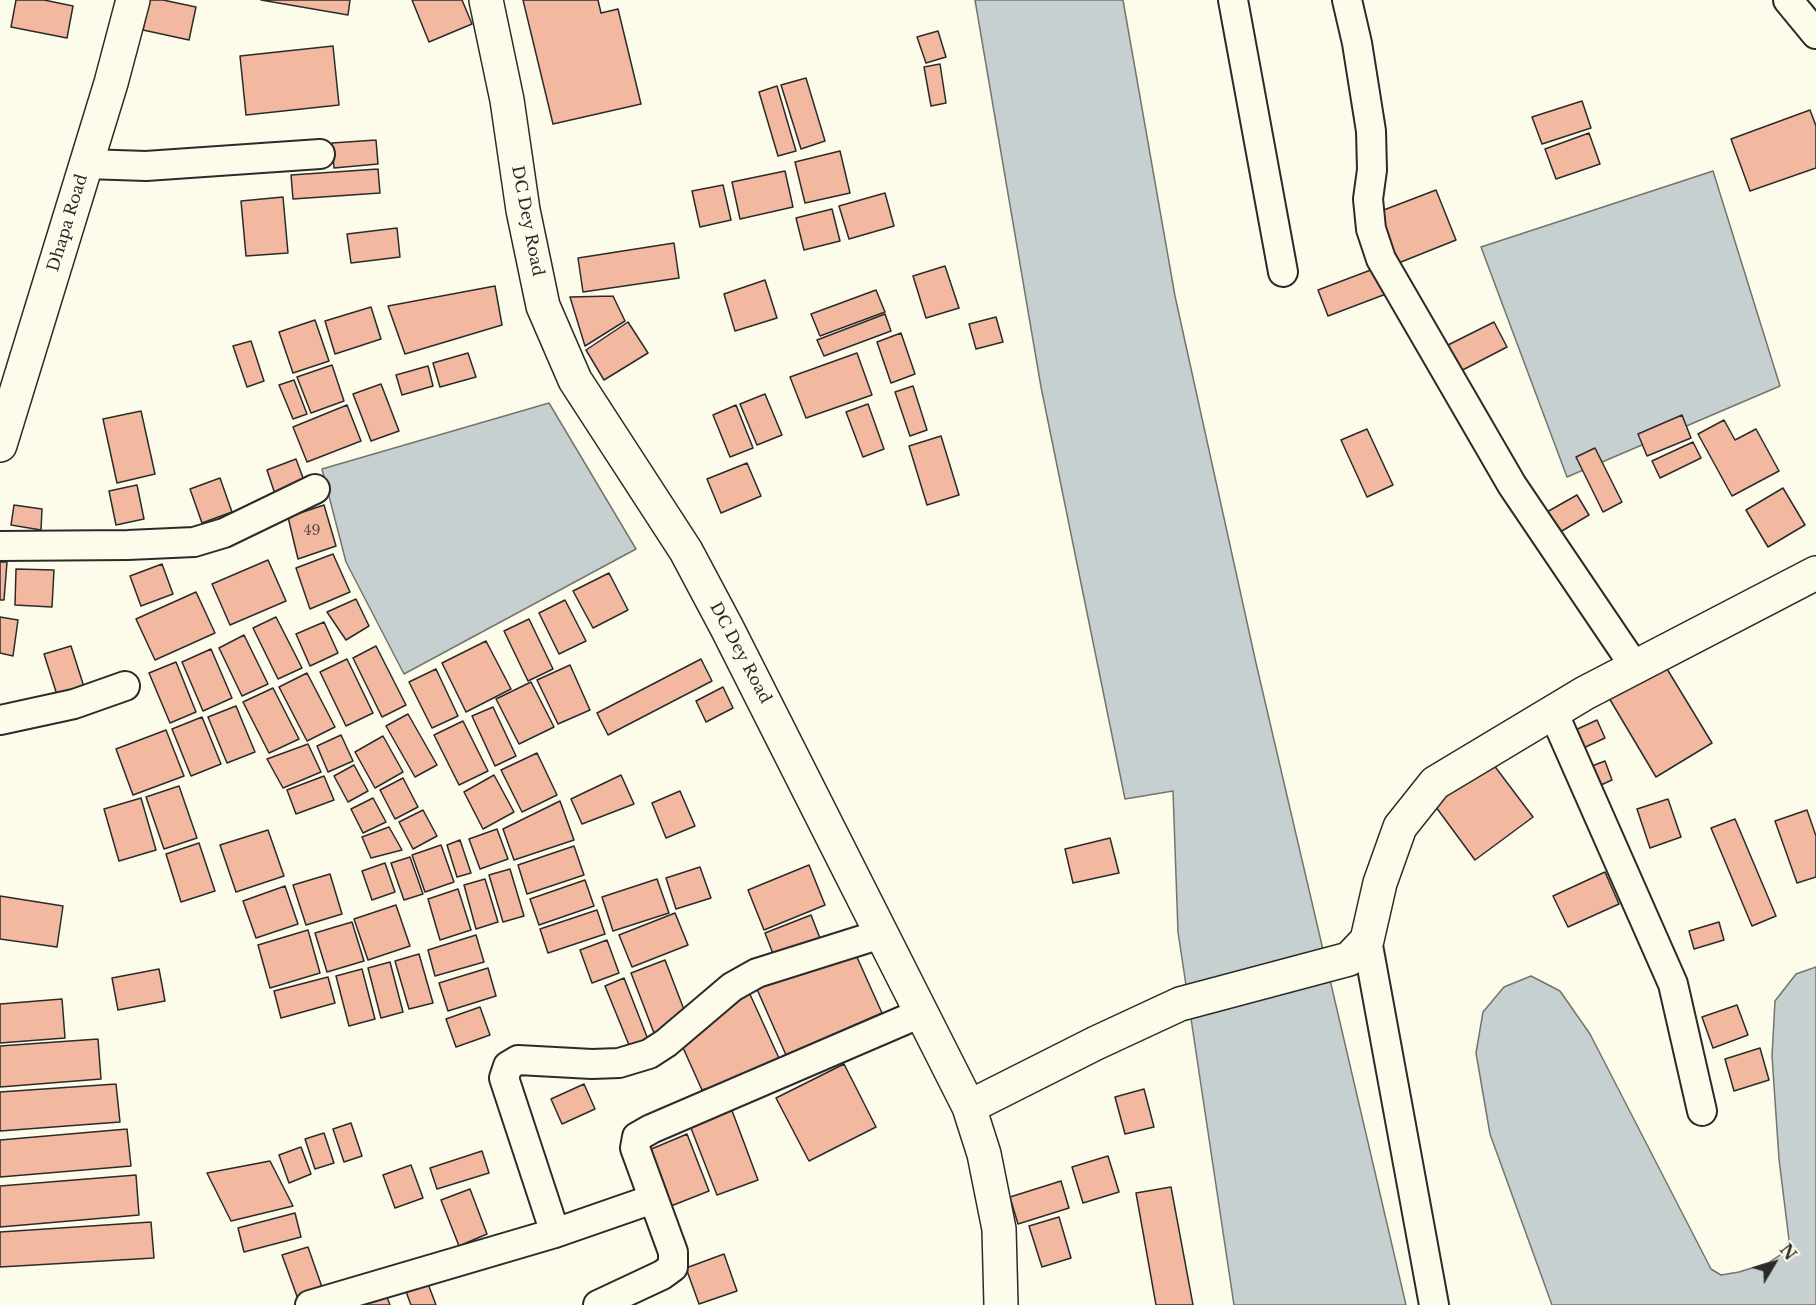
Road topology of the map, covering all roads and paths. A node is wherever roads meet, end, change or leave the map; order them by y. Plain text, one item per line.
1 (133, 0) edge
2 (486, 0) edge
3 (1233, 0) edge
4 (1347, 0) edge
5 (1788, 0) edge
6 (1816, 34) edge
7 (320, 154) dead end
8 (86, 164) junction
9 (1283, 272) dead end
10 (0, 444) edge
11 (315, 489) dead end
12 (0, 546) edge
13 (1816, 573) edge
14 (1635, 667) junction
15 (125, 686) dead end
16 (1552, 712) junction
17 (0, 720) edge
18 (881, 934) junction
19 (1358, 950) junction
20 (921, 1013) junction
21 (969, 1107) junction
22 (1702, 1111) dead end
23 (653, 1198) junction
24 (555, 1233) junction
25 (310, 1305) edge
26 (598, 1305) edge
27 (1001, 1305) edge
28 (1434, 1305) edge

1 - 8 street, Dhapa Road
2 - 18 street, DC Dey Road
3 - 9 street
4 - 14 street
5 - 6 street
7 - 8 street
8 - 10 street, Dhapa Road
11 - 12 street
13 - 14 street
14 - 16 street
15 - 17 street
16 - 19 street
16 - 22 street
18 - 20 street, DC Dey Road
18 - 24 street
19 - 21 street
19 - 28 street
20 - 21 street, DC Dey Road
20 - 23 street
21 - 27 street, DC Dey Road
23 - 24 street
23 - 26 street
24 - 25 street

